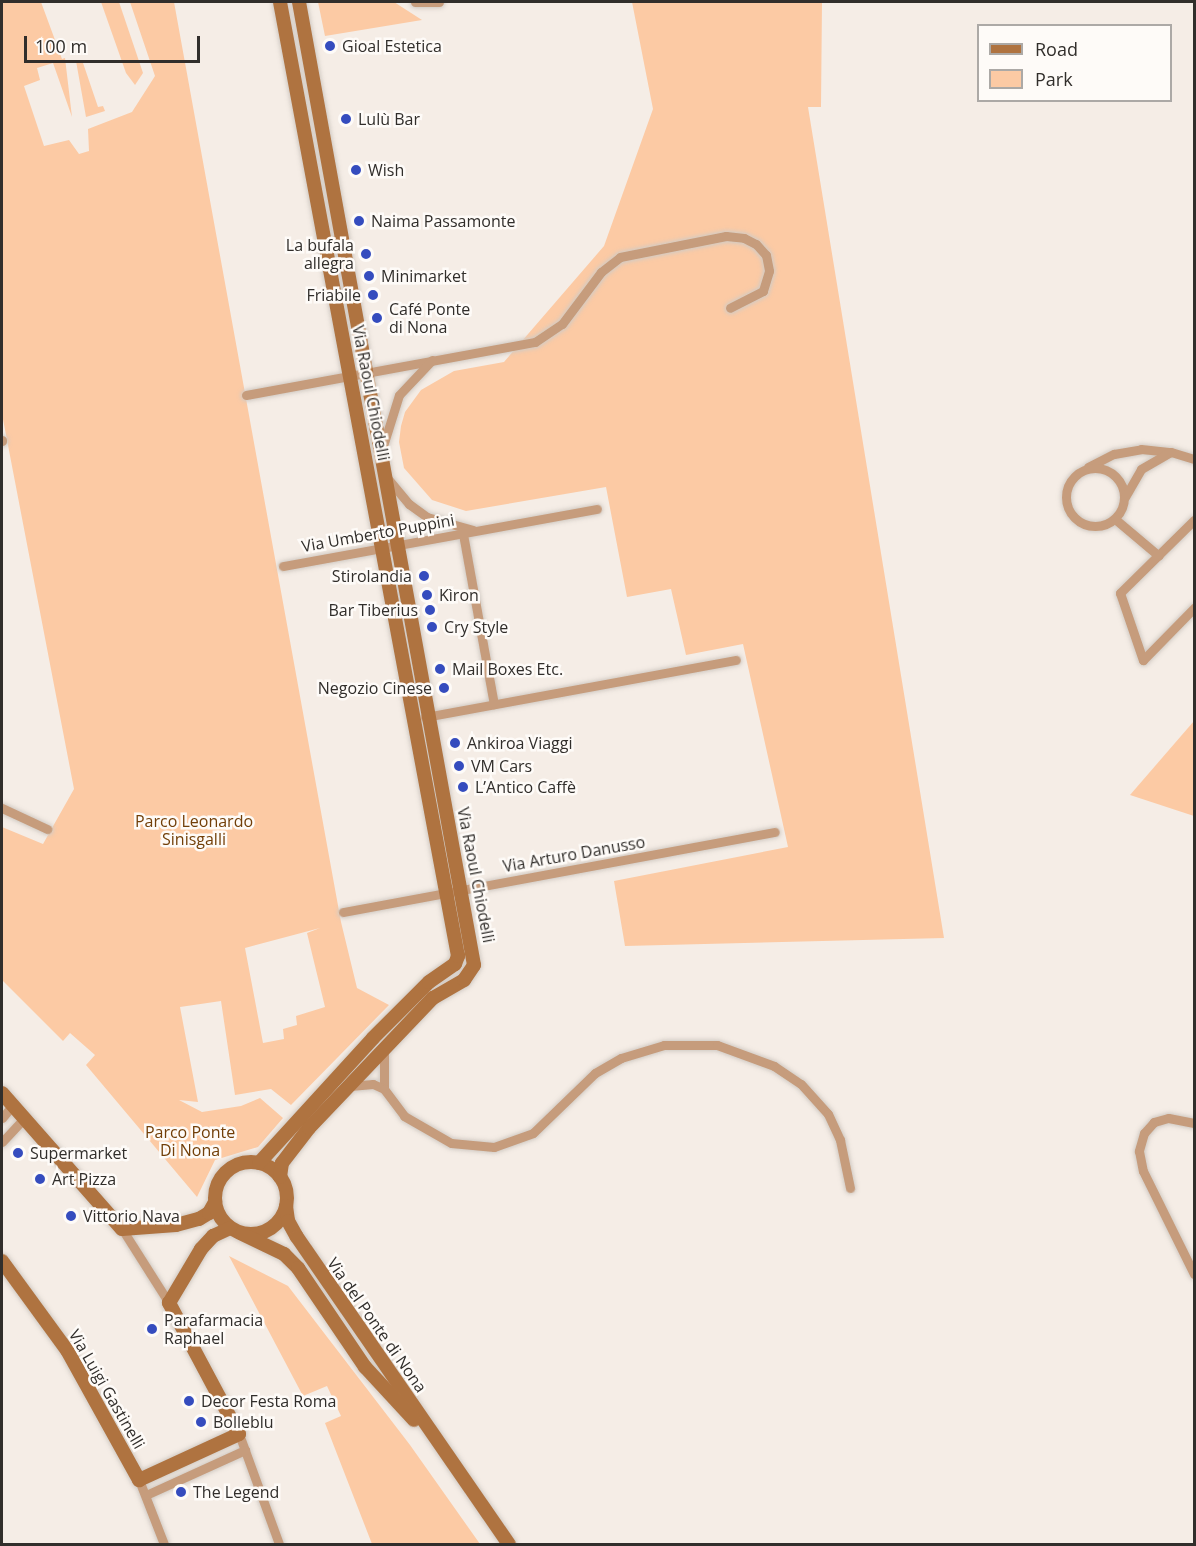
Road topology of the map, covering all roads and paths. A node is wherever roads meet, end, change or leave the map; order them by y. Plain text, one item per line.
1 (280, 2) edge
2 (299, 2) edge
3 (415, 2) edge
4 (439, 2) edge
5 (730, 308) dead end
6 (432, 360) junction
7 (366, 371) junction
8 (351, 375) junction
9 (246, 395) dead end
10 (1171, 452) junction
11 (382, 456) junction
12 (1194, 459) edge
13 (1083, 470) junction
14 (385, 472) junction
15 (1125, 496) junction
16 (597, 509) dead end
17 (1115, 519) junction
18 (1194, 520) edge
19 (478, 531) junction
20 (463, 534) junction
21 (398, 545) junction
22 (383, 548) junction
23 (1159, 556) junction
24 (283, 566) dead end
25 (1194, 608) edge
26 (736, 660) dead end
27 (494, 704) junction
28 (430, 717) junction
29 (415, 719) junction
30 (2, 808) edge
31 (47, 829) dead end
32 (775, 832) dead end
33 (462, 891) junction
34 (447, 893) junction
35 (343, 912) dead end
36 (384, 1048) junction
37 (348, 1086) junction
38 (384, 1089) junction
39 (2, 1093) edge
40 (14, 1105) junction
41 (26, 1117) junction
42 (2, 1118) edge
43 (1194, 1123) edge
44 (2, 1142) edge
45 (260, 1163) junction
46 (280, 1177) junction
47 (850, 1188) dead end
48 (215, 1202) junction
49 (286, 1206) junction
50 (122, 1229) junction
51 (235, 1230) junction
52 (2, 1261) edge
53 (1194, 1274) edge
54 (170, 1303) junction
55 (239, 1434) junction
56 (245, 1450) junction
57 (450, 1460) junction
58 (139, 1480) junction
59 (146, 1494) junction
60 (164, 1545) edge
61 (279, 1545) edge
62 (509, 1545) edge

1 - 8 main road, Via Raoul Chiodelli
2 - 7 main road, Via Raoul Chiodelli
3 - 4 street
5 - 6 street
6 - 7 street
6 - 11 street
7 - 8 street
7 - 11 main road, Via Raoul Chiodelli
8 - 9 street
8 - 22 main road, Via Raoul Chiodelli
10 - 12 street
10 - 13 street
10 - 15 street
11 - 14 main road, Via Raoul Chiodelli
13 - 15 street
13 - 17 street
14 - 19 street, Via Umberto Puppini
14 - 21 main road, Via Raoul Chiodelli
15 - 17 street
16 - 19 street, Via Umberto Puppini
17 - 23 street
18 - 23 street
19 - 20 street, Via Umberto Puppini
20 - 21 street, Via Umberto Puppini
20 - 27 street
21 - 22 street, Via Umberto Puppini
21 - 28 main road, Via Raoul Chiodelli
22 - 24 street, Via Umberto Puppini
22 - 29 main road, Via Raoul Chiodelli
23 - 25 street
26 - 27 street
27 - 28 street
28 - 29 street
28 - 33 main road, Via Raoul Chiodelli
29 - 34 main road, Via Raoul Chiodelli
30 - 31 street
32 - 33 street, Via Arturo Danusso
33 - 34 street, Via Arturo Danusso
33 - 36 main road, Via Raoul Chiodelli
34 - 35 street, Via Arturo Danusso
34 - 45 main road, Via Raoul Chiodelli
36 - 37 main road, Via Raoul Chiodelli
36 - 38 street
37 - 38 street
37 - 46 main road, Via Raoul Chiodelli
38 - 47 street
39 - 40 main road
40 - 41 main road
40 - 42 street
41 - 44 street
41 - 50 main road
43 - 53 street
45 - 46 main road
45 - 48 main road
46 - 49 main road
48 - 50 main road
48 - 51 main road
49 - 51 main road
49 - 57 main road, Via del Ponte di Nona
50 - 54 street
51 - 54 main road
51 - 57 main road, Via del Ponte di Nona
52 - 58 main road, Via Luigi Gastinelli
54 - 55 main road
55 - 56 street
55 - 58 main road
56 - 59 street
56 - 61 street
57 - 62 main road, Via del Ponte di Nona
58 - 59 street, Via Luigi Gastinelli
59 - 60 street, Via Luigi Gastinelli

